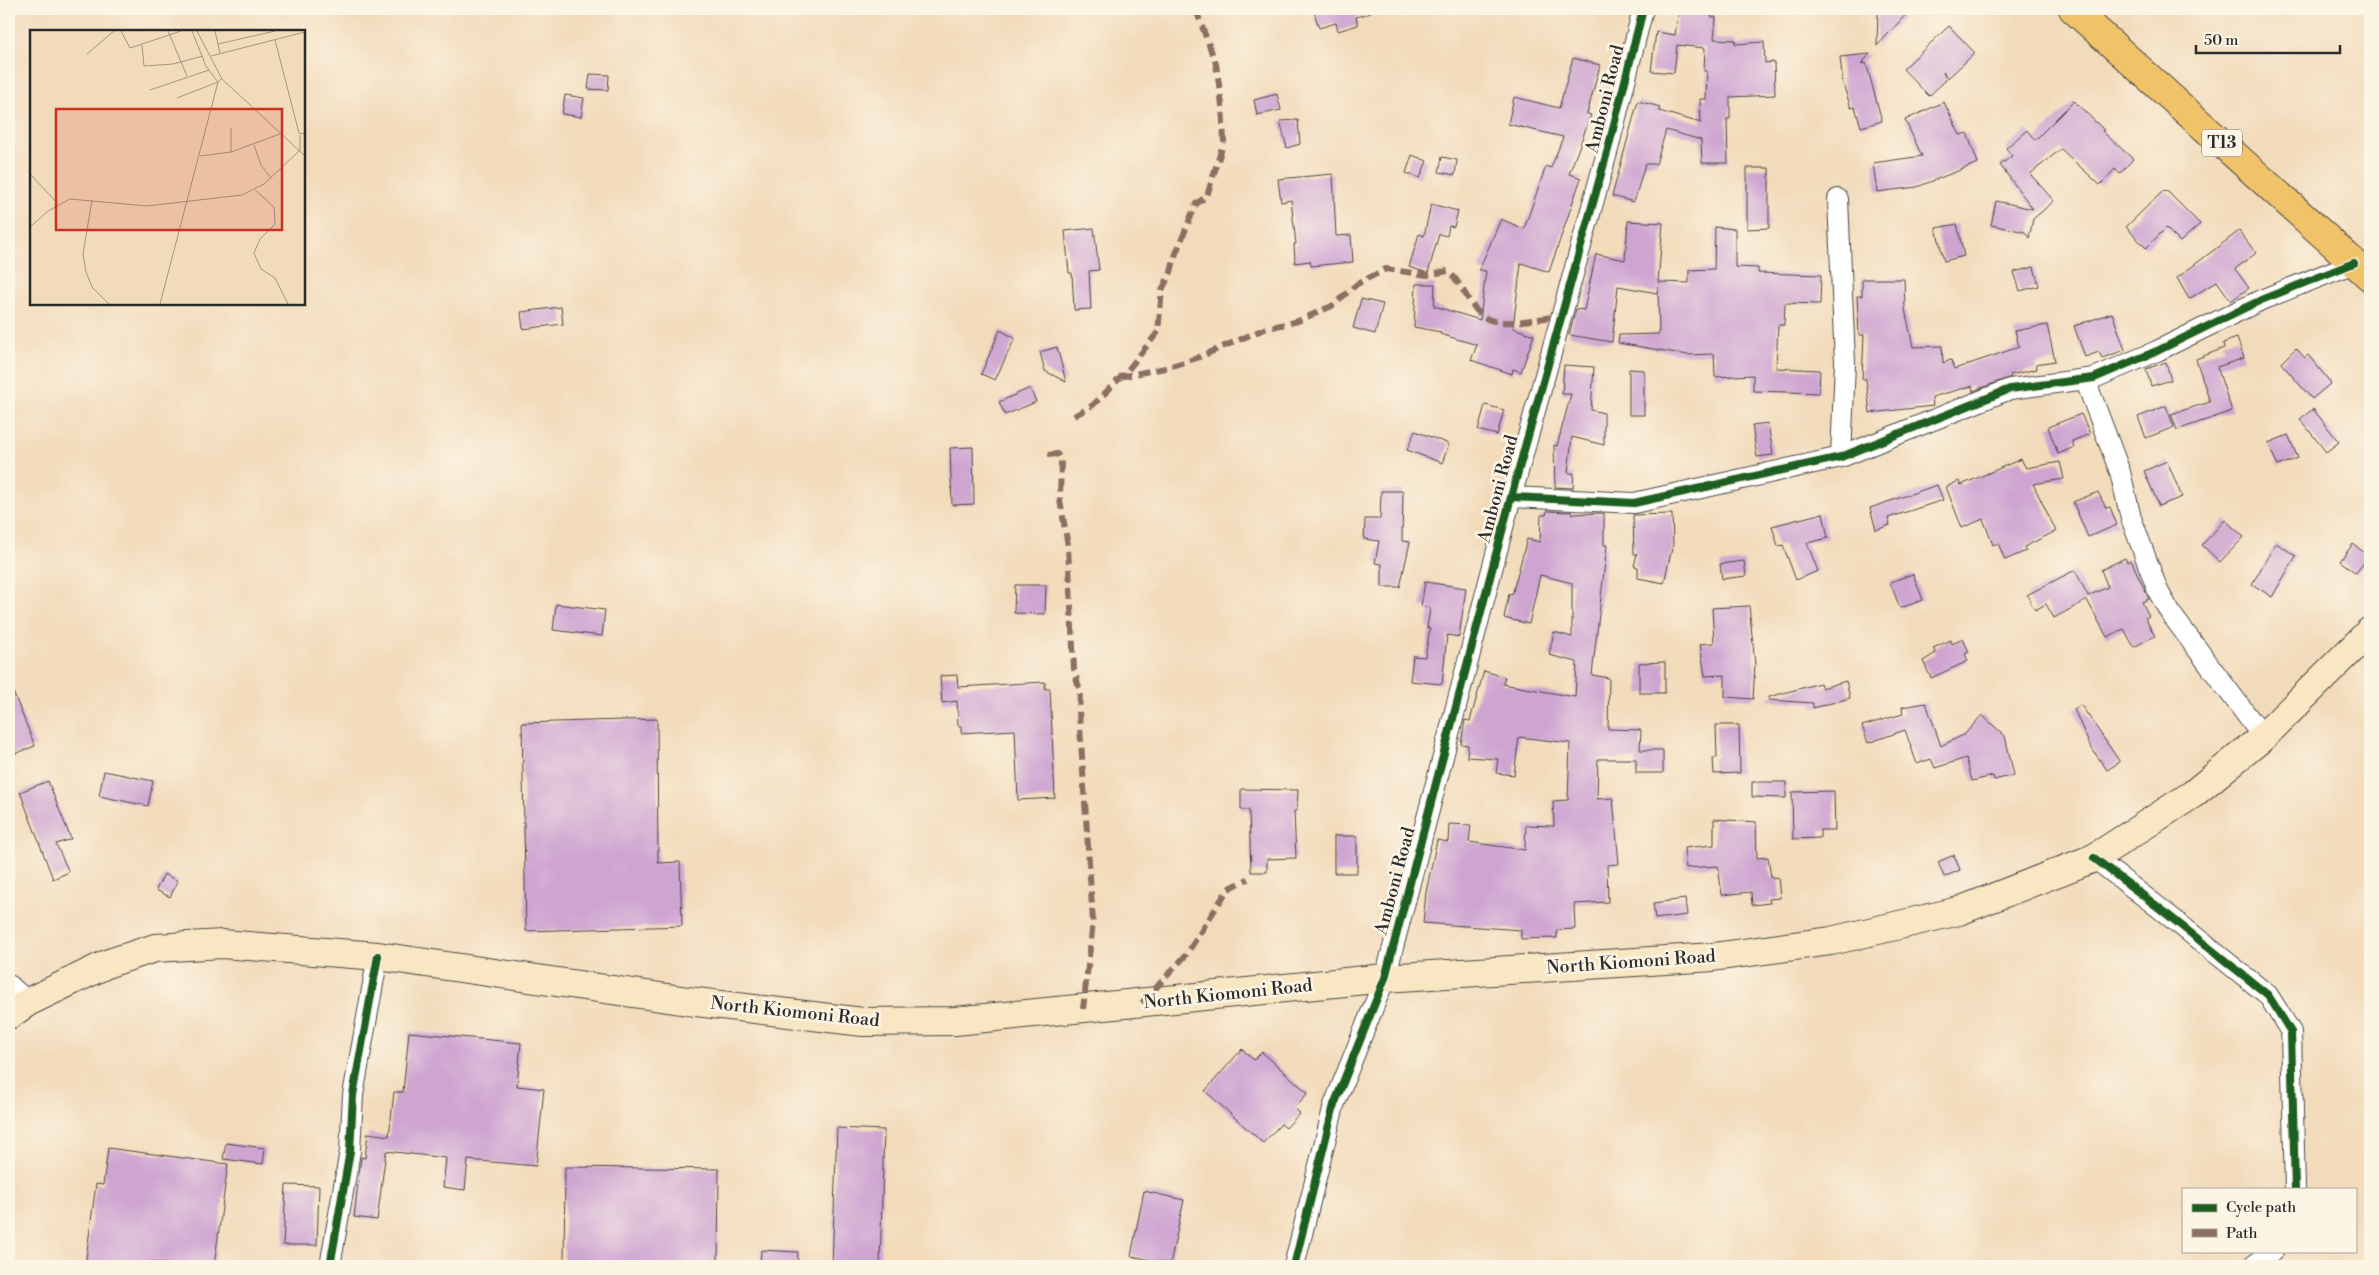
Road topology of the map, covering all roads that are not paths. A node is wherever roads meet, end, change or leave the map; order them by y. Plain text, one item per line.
1 (1643, 9) edge
2 (2073, 9) edge
3 (1838, 199) dead end
4 (2362, 270) edge
5 (2085, 379) junction
6 (1841, 457) junction
7 (1511, 497) junction
8 (2370, 632) edge
9 (2263, 737) junction
10 (2094, 858) junction
11 (378, 956) junction
12 (1385, 978) junction
13 (15, 1001) edge
14 (2295, 1188) edge
15 (2272, 1252) edge
16 (330, 1266) edge
17 (1294, 1266) edge
18 (2253, 1266) edge

1 - 7 street, Amboni Road
2 - 4 highway, T13
3 - 6 street
4 - 5 street
5 - 6 street
5 - 9 street
6 - 7 street
7 - 12 street, Amboni Road
8 - 9 main road, North Kiomoni Road
9 - 10 main road, North Kiomoni Road
10 - 12 main road, North Kiomoni Road
10 - 14 street
11 - 12 main road, North Kiomoni Road
11 - 13 main road, North Kiomoni Road
11 - 16 street
12 - 17 street, Amboni Road
15 - 18 street

